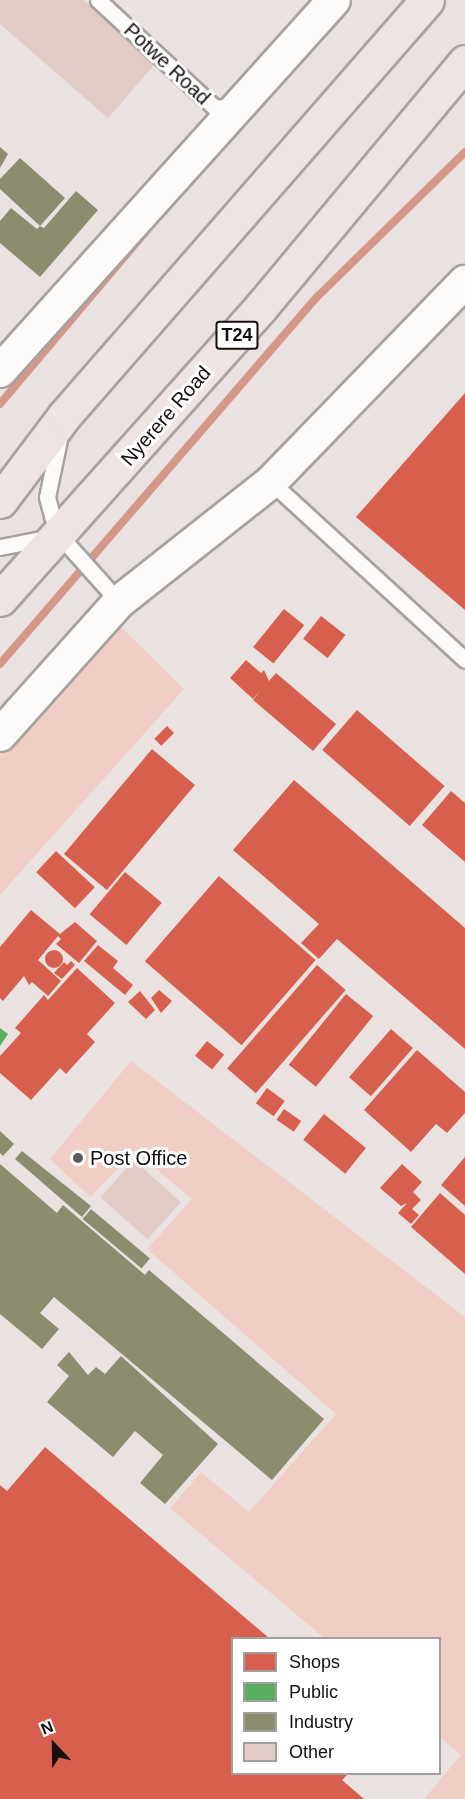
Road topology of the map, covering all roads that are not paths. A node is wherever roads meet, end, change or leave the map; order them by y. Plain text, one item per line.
1 (98, 0) edge
2 (334, 0) edge
3 (427, 0) edge
4 (465, 63) edge
5 (243, 105) junction
6 (465, 282) edge
7 (0, 371) edge
8 (64, 416) junction
9 (271, 482) junction
10 (0, 501) edge
11 (60, 536) junction
12 (0, 547) edge
13 (0, 599) edge
14 (119, 602) junction
15 (465, 660) edge
16 (0, 735) edge

1 - 5 lane, Potwe Road
2 - 5 street
3 - 8 highway
4 - 11 highway, Nyerere Road / T24
5 - 7 street
6 - 9 street
8 - 10 highway
8 - 11 lane
9 - 14 street
9 - 15 lane
11 - 12 lane
11 - 13 highway, Nyerere Road / T24
11 - 14 lane
14 - 16 street

